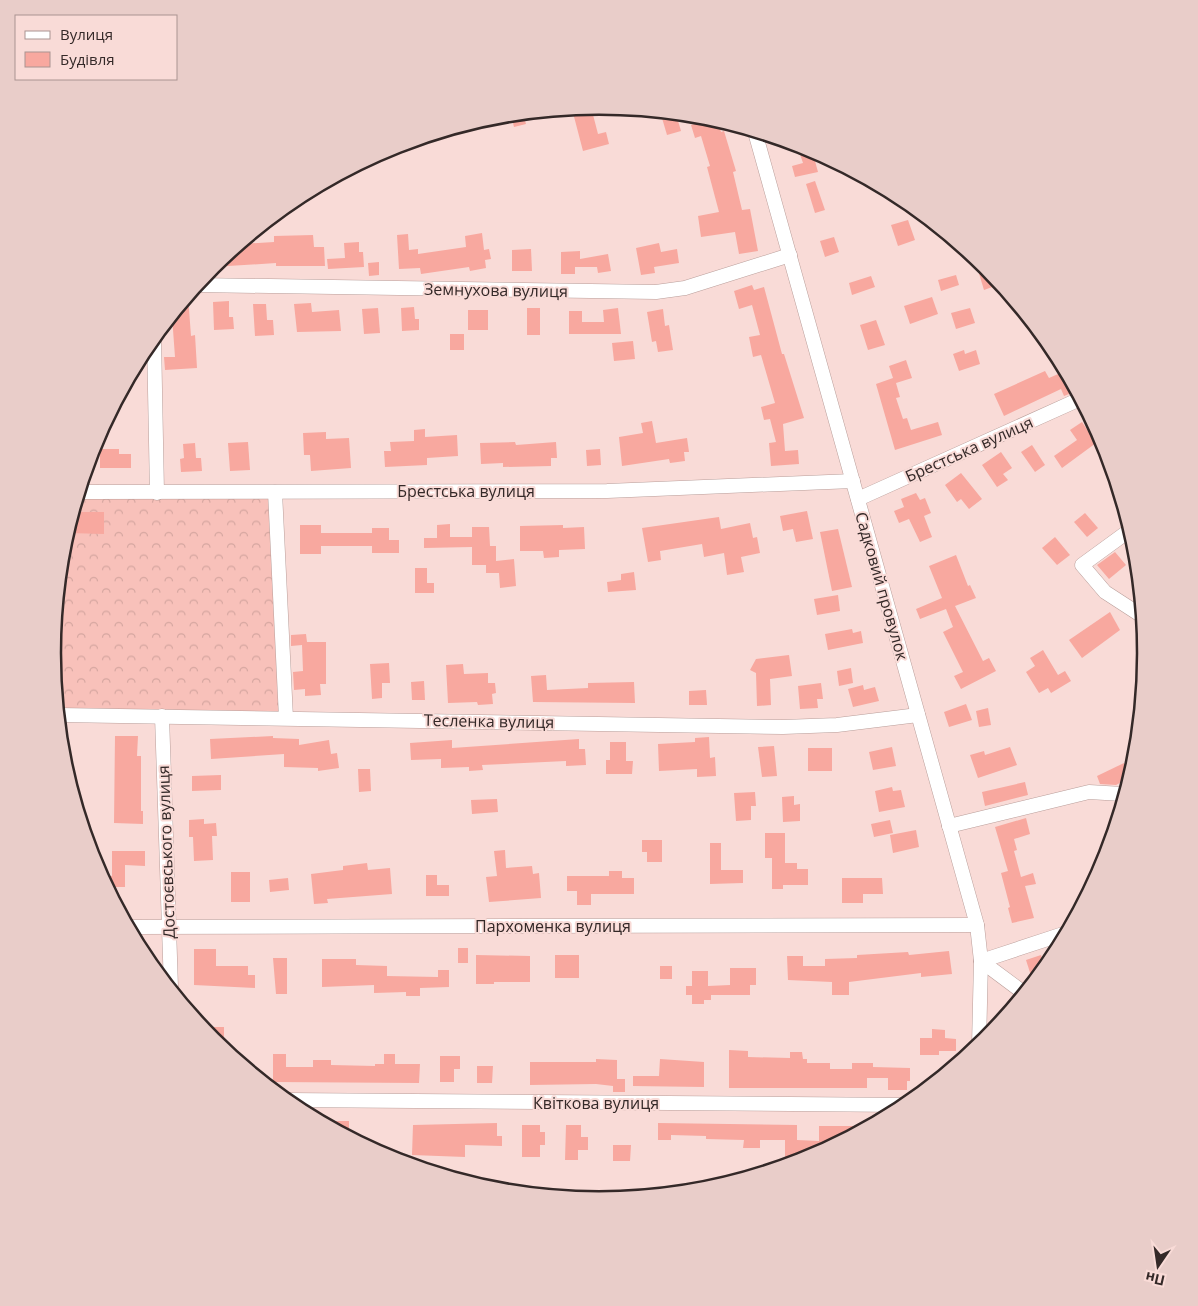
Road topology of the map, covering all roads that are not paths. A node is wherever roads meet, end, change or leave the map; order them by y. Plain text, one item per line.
1 (757, 140) edge
2 (790, 255) junction
3 (207, 285) edge
4 (154, 351) edge
5 (1074, 402) edge
6 (853, 481) junction
7 (86, 492) edge
8 (275, 492) junction
9 (157, 493) junction
10 (858, 500) junction
11 (1123, 535) edge
12 (1135, 612) edge
13 (65, 715) edge
14 (918, 715) junction
15 (162, 716) junction
16 (286, 718) junction
17 (1117, 794) edge
18 (949, 826) junction
19 (977, 925) junction
20 (136, 927) edge
21 (168, 927) junction
22 (1056, 936) edge
23 (981, 961) junction
24 (170, 977) edge
25 (1019, 989) edge
26 (979, 1033) edge
27 (300, 1100) edge
28 (890, 1105) edge

1 - 2 street, Садковий провулок
2 - 3 street, Земнухова вулиця
2 - 6 street, Садковий провулок
4 - 9 street
5 - 10 street, Брестська вулиця
6 - 8 street, Брестська вулиця
6 - 10 street, Садковий провулок
7 - 9 street, Брестська вулиця
8 - 9 street, Брестська вулиця
8 - 16 street
10 - 14 street, Садковий провулок
11 - 12 street
13 - 15 street, Тесленка вулиця
14 - 16 street, Тесленка вулиця
14 - 18 street, Садковий провулок
15 - 16 street, Тесленка вулиця
15 - 21 street, Достоєвського вулиця
17 - 18 street
18 - 19 street, Садковий провулок
19 - 21 street, Пархоменка вулиця
19 - 23 street, Садковий провулок
20 - 21 street, Пархоменка вулиця
21 - 24 street, Достоєвського вулиця
22 - 23 street
23 - 25 street
23 - 26 street, Садковий провулок
27 - 28 street, Квіткова вулиця

